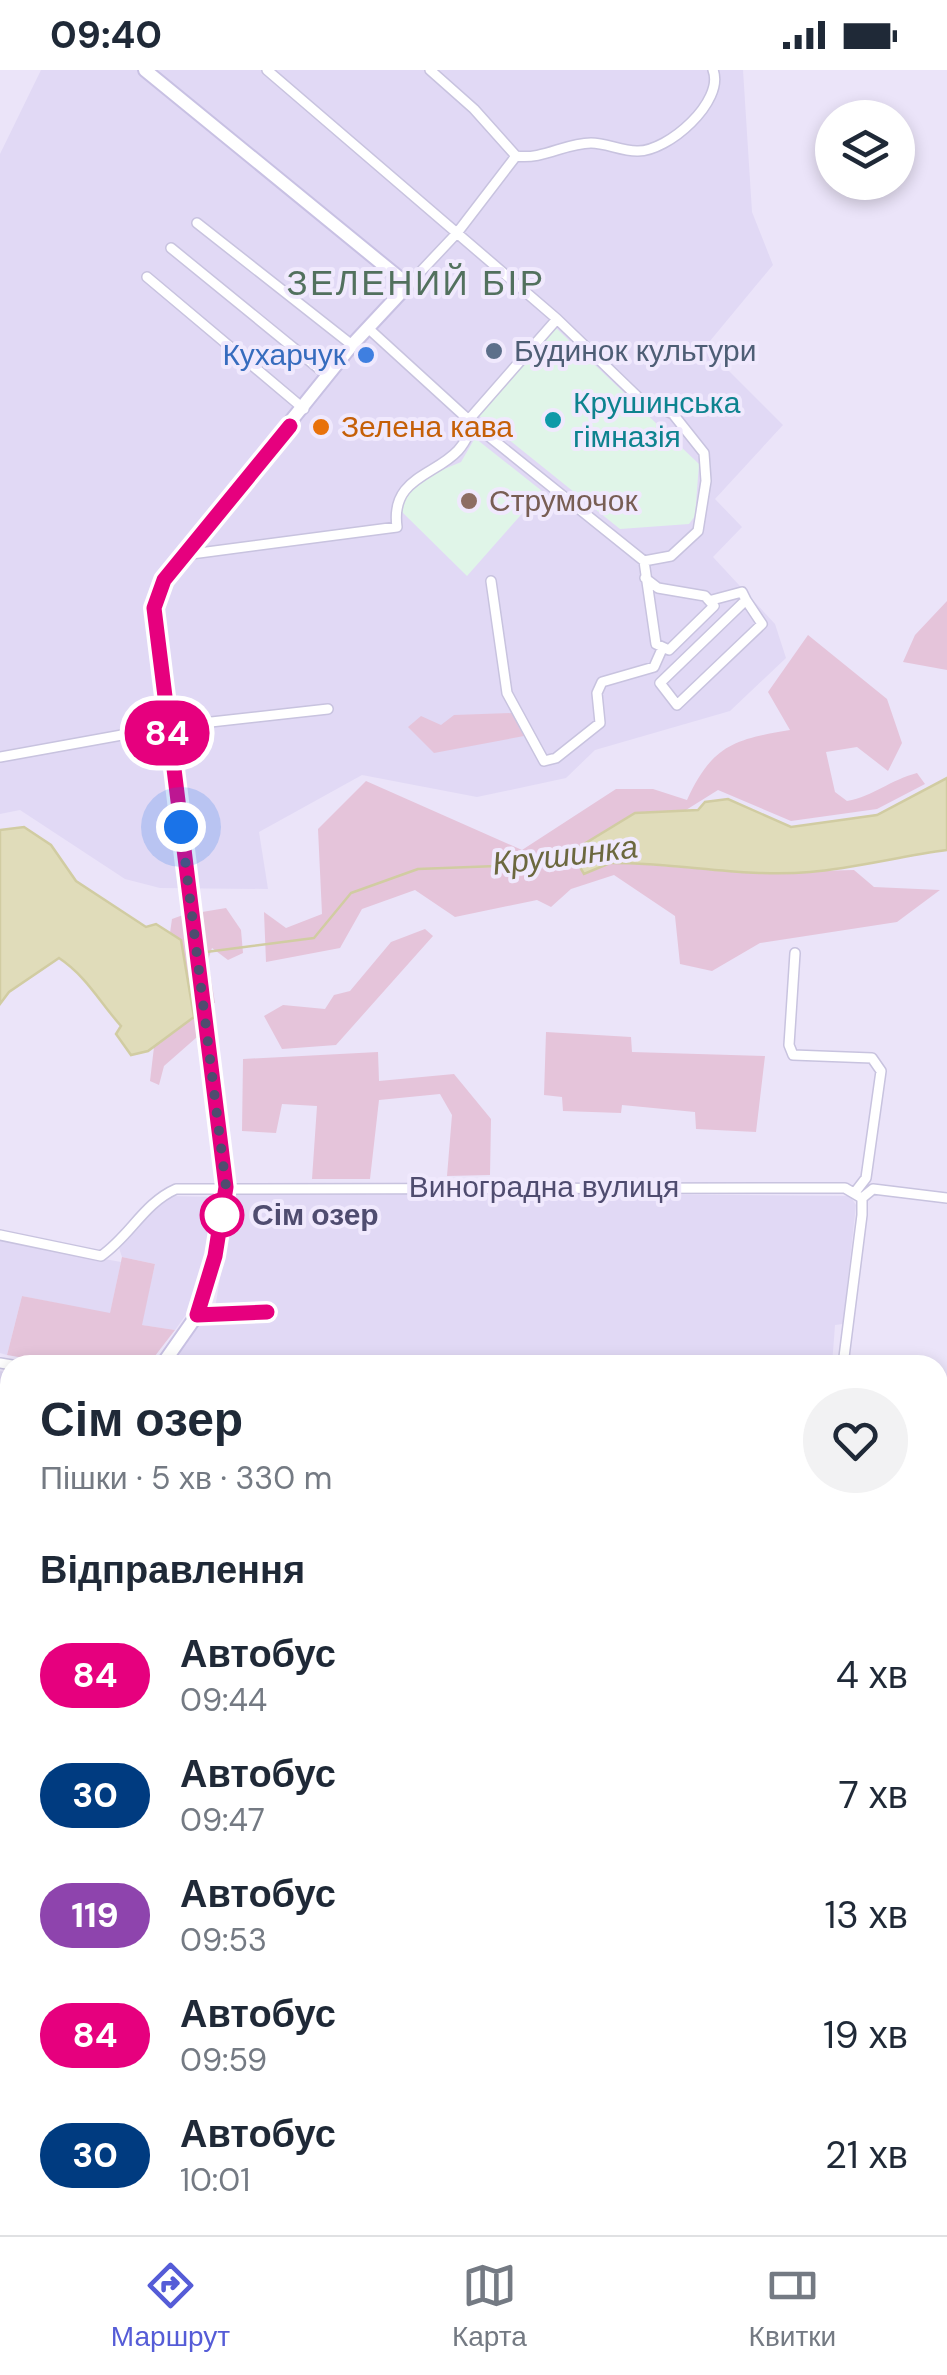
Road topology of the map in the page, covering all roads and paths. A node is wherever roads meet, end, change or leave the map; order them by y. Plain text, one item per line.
1 (145, 70) edge
2 (267, 70) edge
3 (430, 70) edge
4 (713, 70) edge
5 (516, 156) junction
6 (197, 223) dead end
7 (457, 233) junction
8 (171, 248) dead end
9 (147, 277) dead end
10 (408, 285) junction
11 (558, 319) junction
12 (368, 329) junction
13 (352, 345) junction
14 (328, 376) junction
15 (304, 410) junction
16 (472, 422) junction
17 (184, 555) junction
18 (644, 561) junction
19 (645, 578) junction
20 (492, 581) dead end
21 (712, 600) junction
22 (746, 600) junction
23 (662, 650) junction
24 (654, 668) junction
25 (660, 682) junction
26 (328, 709) dead end
27 (166, 727) junction
28 (0, 757) edge
29 (795, 953) dead end
30 (226, 1187) junction
31 (859, 1194) junction
32 (947, 1198) edge
33 (0, 1235) edge
34 (267, 1312) dead end
35 (197, 1315) junction
36 (169, 1355) edge
37 (845, 1355) edge

1 - 10 street
2 - 7 street
3 - 5 street
4 - 5 street
5 - 7 street
6 - 13 street
7 - 10 street
7 - 11 street
8 - 14 street
9 - 15 street
10 - 12 street
11 - 16 street
11 - 18 street
12 - 13 street
12 - 16 street
13 - 14 street
14 - 15 street
15 - 17 street
16 - 17 street
16 - 18 street
17 - 27 street
18 - 19 street
19 - 21 street
19 - 23 street
20 - 24 street
21 - 22 street
21 - 23 street
22 - 25 street
22 - 25 street
23 - 24 street
24 - 25 street
26 - 27 street
27 - 28 street
27 - 30 street
29 - 31 street
30 - 31 street, Виноградна вулиця
30 - 33 street, Виноградна вулиця
30 - 35 street
31 - 32 street, Виноградна вулиця
31 - 37 street
34 - 35 street
35 - 36 street

